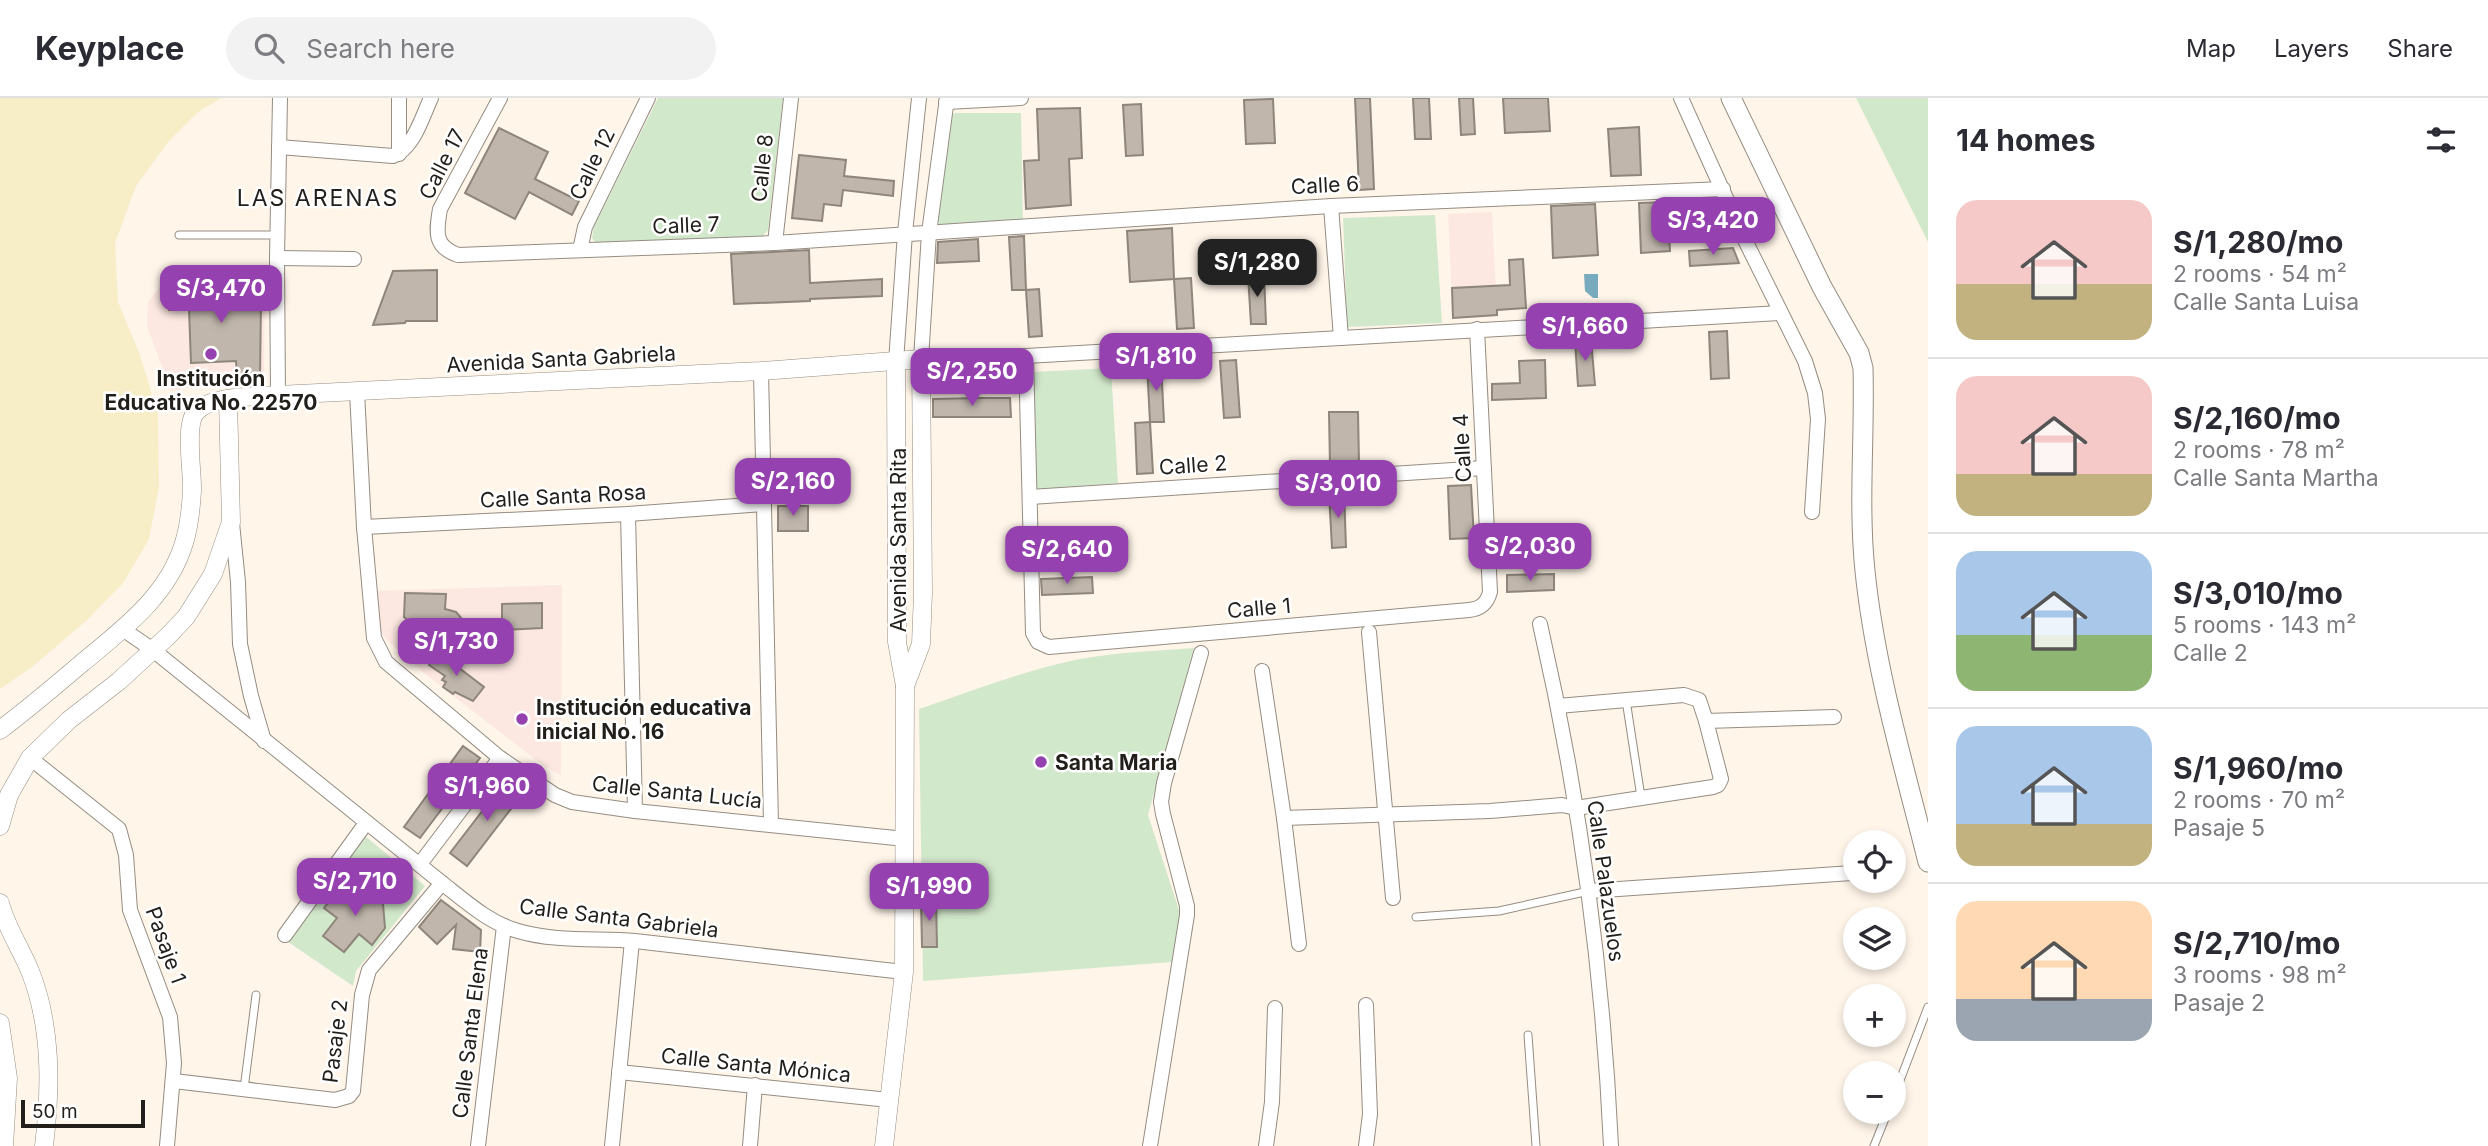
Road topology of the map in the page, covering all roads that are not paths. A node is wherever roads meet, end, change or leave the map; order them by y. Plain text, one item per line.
1 (280, 98) edge
2 (399, 98) edge
3 (431, 98) edge
4 (500, 98) edge
5 (648, 98) edge
6 (791, 98) edge
7 (919, 98) edge
8 (1021, 98) edge
9 (1681, 98) edge
10 (1731, 98) edge
11 (946, 100) edge
12 (279, 148) junction
13 (399, 154) junction
14 (1723, 188) junction
15 (1331, 205) junction
16 (905, 233) junction
17 (929, 233) junction
18 (180, 235) dead end
19 (277, 235) junction
20 (775, 243) junction
21 (580, 250) junction
22 (445, 251) joint
23 (277, 258) junction
24 (354, 259) dead end
25 (1781, 313) junction
26 (1477, 329) junction
27 (1341, 338) junction
28 (1026, 356) junction
29 (921, 359) junction
30 (896, 362) junction
31 (761, 371) junction
32 (358, 392) junction
33 (278, 395) junction
34 (228, 399) junction
35 (1484, 468) junction
36 (1030, 496) junction
37 (764, 505) junction
38 (1812, 512) dead end
39 (628, 514) junction
40 (231, 522) junction
41 (365, 527) junction
42 (1483, 605) joint
43 (1540, 624) dead end
44 (124, 630) junction
45 (1369, 632) dead end
46 (153, 650) junction
47 (1201, 653) dead end
48 (1262, 671) dead end
49 (905, 686) junction
50 (1626, 700) junction
51 (1558, 706) junction
52 (1834, 717) dead end
53 (1706, 721) junction
54 (0, 730) edge
55 (265, 742) junction
56 (30, 758) junction
57 (500, 758) junction
58 (1641, 797) junction
59 (1576, 808) junction
60 (635, 811) junction
61 (1385, 814) junction
62 (1284, 818) junction
63 (366, 823) junction
64 (771, 824) junction
65 (0, 826) edge
66 (905, 839) junction
67 (1928, 862) edge
68 (420, 864) junction
69 (1843, 874) edge
70 (442, 883) junction
71 (1589, 891) junction
72 (1393, 898) dead end
73 (0, 905) edge
74 (1416, 917) dead end
75 (505, 926) junction
76 (285, 935) dead end
77 (632, 941) junction
78 (1298, 944) dead end
79 (904, 972) junction
80 (257, 995) dead end
81 (1366, 1006) dead end
82 (1928, 1007) edge
83 (1275, 1008) dead end
84 (0, 1023) edge
85 (1528, 1035) dead end
86 (1906, 1065) edge
87 (620, 1072) junction
88 (174, 1081) junction
89 (755, 1085) junction
90 (244, 1089) junction
91 (889, 1100) junction
92 (1883, 1124) edge
93 (4, 1146) edge
94 (44, 1146) edge
95 (167, 1146) edge
96 (478, 1146) edge
97 (612, 1146) edge
98 (750, 1146) edge
99 (884, 1146) edge
100 (1150, 1146) edge
101 (1266, 1146) edge
102 (1366, 1146) edge
103 (1536, 1146) edge
104 (1611, 1146) edge
105 (1874, 1146) edge

1 - 12 street
2 - 13 street
3 - 13 street
4 - 22 street, Calle 17
5 - 21 street, Calle 12
6 - 20 street, Calle 8
7 - 16 street, Avenida Santa Rita
8 - 11 street
9 - 14 street
10 - 67 main road
11 - 17 street, Avenida Santa Rita
12 - 13 street
12 - 19 street
14 - 15 street, Calle 6
14 - 25 street
15 - 17 street, Calle 6
15 - 27 street
16 - 17 street, Calle 7
16 - 20 street, Calle 7
16 - 30 street, Avenida Santa Rita
17 - 29 street, Avenida Santa Rita
18 - 19 lane
19 - 23 street
20 - 21 street, Calle 7
21 - 22 street, Calle 7
23 - 24 street
23 - 33 street
25 - 26 street
25 - 38 street
26 - 27 street
26 - 35 street, Calle 4
27 - 28 street
28 - 29 street
28 - 36 street
29 - 30 street, Avenida Santa Gabriela
29 - 49 street, Avenida Santa Rita
30 - 31 street, Avenida Santa Gabriela
30 - 49 street, Avenida Santa Rita
31 - 32 street, Avenida Santa Gabriela
31 - 37 street
32 - 33 street, Avenida Santa Gabriela
32 - 41 street, Calle Santa Lucía
33 - 34 street, Avenida Santa Gabriela
34 - 40 street
34 - 44 street, Avenida Santa Gabriela
35 - 36 street, Calle 2
35 - 42 street, Calle 4
36 - 42 street, Calle 1
37 - 39 street, Calle Santa Rosa
37 - 64 street
39 - 41 street, Calle Santa Rosa
39 - 60 street
40 - 46 street
40 - 55 street
41 - 57 street, Calle Santa Lucía
43 - 51 street, Calle Palazuelos
44 - 46 street, Calle Santa Gabriela
44 - 54 street
45 - 61 street
46 - 55 street, Calle Santa Gabriela
46 - 56 street
47 - 100 street
48 - 62 street
49 - 66 street, Avenida Santa Rita
50 - 51 street
50 - 53 street
50 - 58 lane
51 - 59 street, Calle Palazuelos
52 - 53 street
53 - 58 street
55 - 63 street, Calle Santa Gabriela
56 - 65 street
56 - 88 street, Pasaje 1
57 - 60 street, Calle Santa Lucía
57 - 68 street
58 - 59 street
59 - 61 street
59 - 71 street, Calle Palazuelos
60 - 64 street, Calle Santa Lucía
61 - 62 street
61 - 72 street
62 - 78 street
63 - 68 street, Calle Santa Gabriela
63 - 76 street
64 - 66 street, Calle Santa Lucía
66 - 79 street, Avenida Santa Rita
68 - 70 street, Calle Santa Gabriela
69 - 71 street
70 - 75 street, Calle Santa Gabriela
70 - 90 street, Pasaje 2
71 - 74 lane
71 - 104 street, Calle Palazuelos
73 - 94 street
75 - 77 street, Calle Santa Gabriela
75 - 96 street, Calle Santa Elena
77 - 79 street, Calle Santa Gabriela
77 - 87 street
79 - 91 street, Avenida Santa Rita
80 - 90 lane
81 - 102 street
82 - 86 lane
83 - 101 street
84 - 93 street
85 - 103 lane
87 - 89 street, Calle Santa Mónica
87 - 97 street
88 - 90 street, Pasaje 2
88 - 95 street, Pasaje 1
89 - 91 street, Calle Santa Mónica
89 - 98 street
91 - 99 street, Avenida Santa Rita
92 - 105 lane

